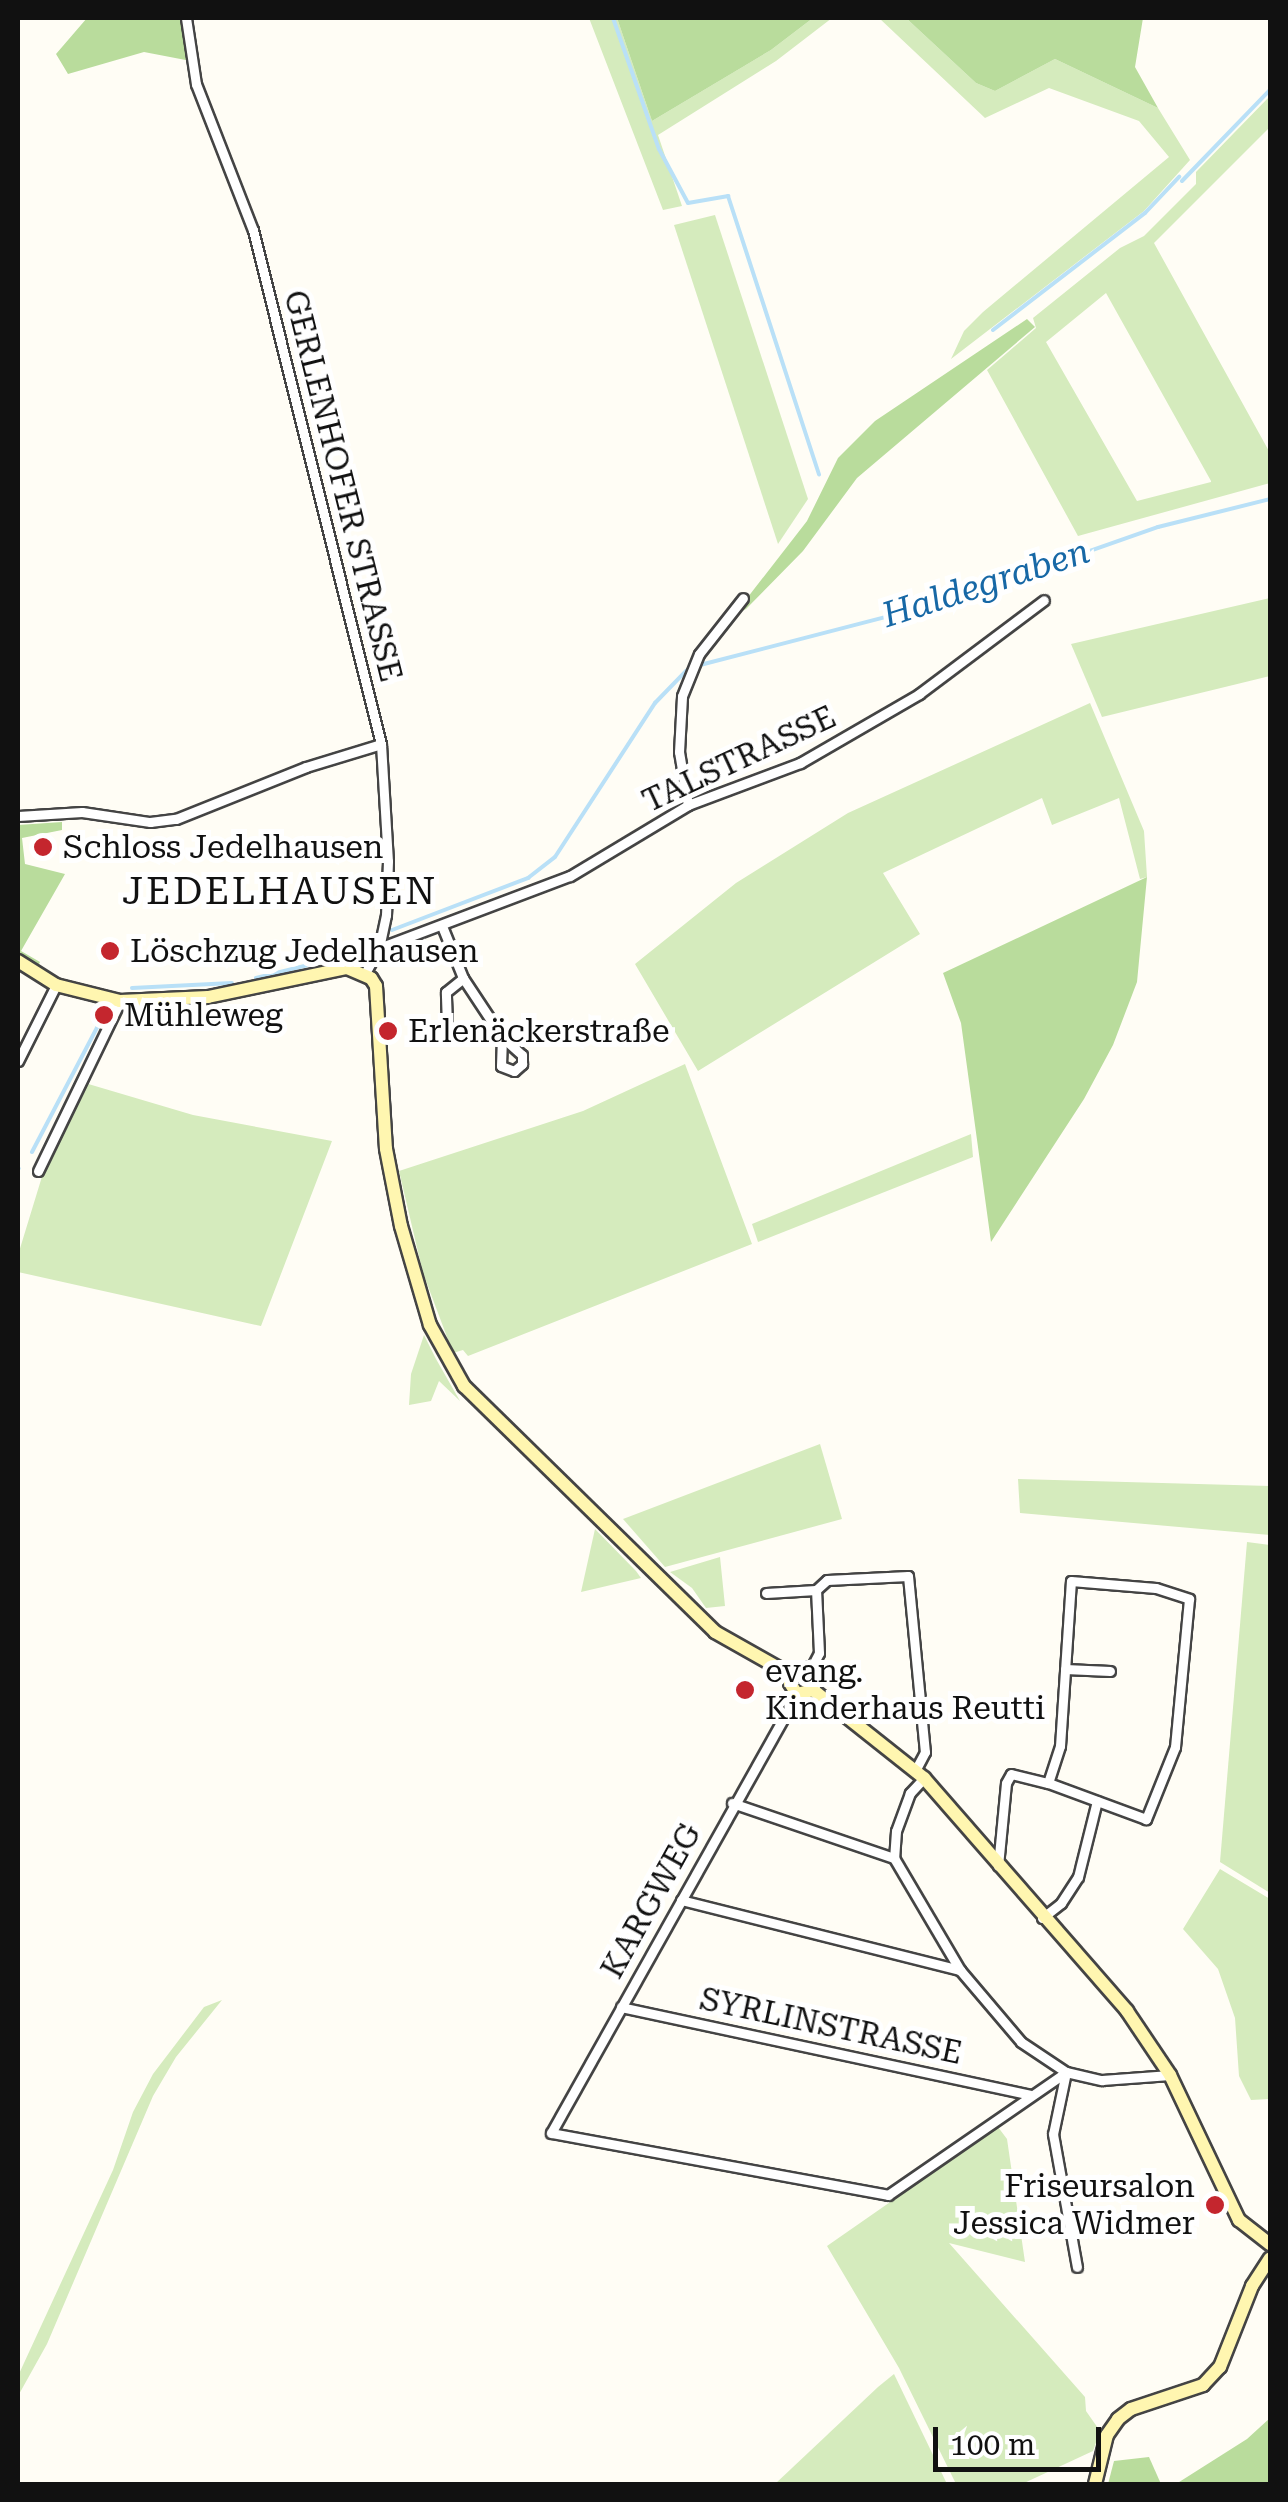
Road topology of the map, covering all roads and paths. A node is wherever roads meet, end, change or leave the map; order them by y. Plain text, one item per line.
1 (186, 18) edge
2 (743, 598) dead end
3 (1044, 600) dead end
4 (381, 744) junction
5 (688, 806) junction
6 (18, 816) edge
7 (442, 926) junction
8 (379, 948) junction
9 (18, 961) edge
10 (366, 974) junction
11 (463, 978) junction
12 (56, 985) junction
13 (120, 1001) junction
14 (446, 1025) dead end
15 (502, 1037) dead end
16 (18, 1061) edge
17 (38, 1171) dead end
18 (816, 1590) junction
19 (766, 1593) dead end
20 (1065, 1669) junction
21 (810, 1670) junction
22 (1110, 1671) dead end
23 (791, 1675) junction
24 (813, 1690) junction
25 (797, 1694) junction
26 (920, 1774) junction
27 (1048, 1783) junction
28 (1097, 1802) junction
29 (732, 1804) junction
30 (894, 1858) junction
31 (998, 1866) junction
32 (681, 1900) junction
33 (1042, 1918) junction
34 (960, 1970) junction
35 (621, 2006) junction
36 (1066, 2072) junction
37 (1170, 2074) junction
38 (1030, 2095) junction
39 (1270, 2244) edge
40 (1270, 2258) edge
41 (1077, 2266) dead end
42 (1096, 2484) edge

1 - 4 street, GERLENHOFER STRASSE
2 - 5 street
3 - 5 street, TALSTRASSE
4 - 6 street
4 - 8 street, GERLENHOFER STRASSE
5 - 7 street, TALSTRASSE
7 - 8 street, TALSTRASSE
7 - 11 street
8 - 10 street, GERLENHOFER STRASSE
9 - 12 street
10 - 13 street
10 - 23 street
11 - 14 street
11 - 15 street
12 - 13 street
12 - 16 street
13 - 17 street
18 - 19 street
18 - 21 street
18 - 26 street
20 - 22 street
20 - 27 street
20 - 28 street
21 - 23 street
21 - 24 street
23 - 25 street
24 - 25 street
24 - 26 street
25 - 29 street, KARGWEG
26 - 30 street
26 - 31 street
27 - 28 street
27 - 31 street
28 - 33 street
29 - 30 street
29 - 32 street, KARGWEG
30 - 34 street
31 - 33 street
32 - 34 street
32 - 35 street, KARGWEG
33 - 37 street
34 - 36 street
35 - 38 street, SYRLINSTRASSE
35 - 38 street, KARGWEG
36 - 37 street
36 - 38 street
36 - 41 street
37 - 39 street
40 - 42 street

